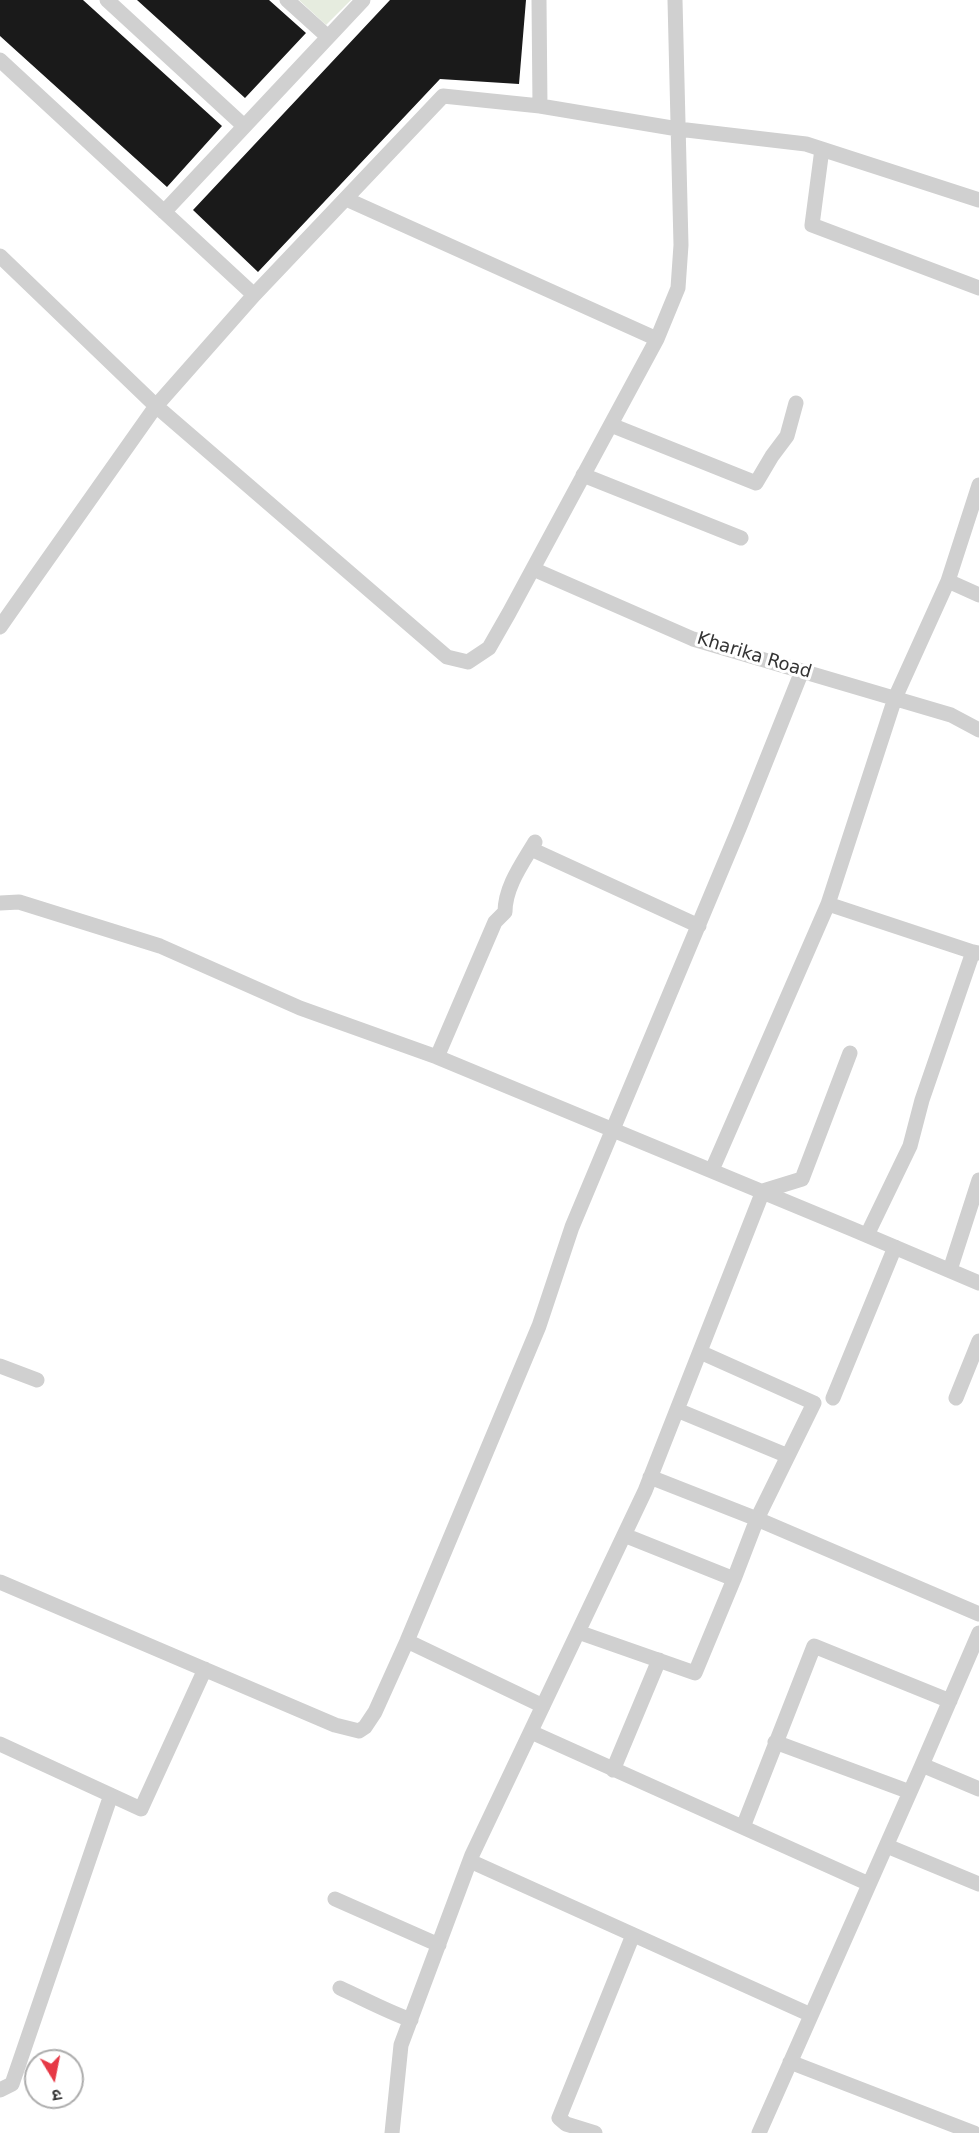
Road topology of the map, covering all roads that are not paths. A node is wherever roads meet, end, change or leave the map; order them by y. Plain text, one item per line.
1 (107, 0) edge
2 (287, 0) edge
3 (363, 0) edge
4 (539, 0) edge
5 (675, 0) edge
6 (328, 37) junction
7 (0, 60) edge
8 (540, 106) junction
9 (244, 126) junction
10 (678, 129) junction
11 (822, 149) junction
12 (346, 199) junction
13 (979, 200) edge
14 (164, 212) junction
15 (0, 256) edge
16 (979, 288) edge
17 (254, 295) junction
18 (657, 339) junction
19 (796, 403) dead end
20 (156, 406) junction
21 (610, 425) junction
22 (583, 476) junction
23 (979, 485) edge
24 (741, 538) dead end
25 (533, 569) junction
26 (948, 581) junction
27 (979, 595) edge
28 (0, 627) edge
29 (802, 671) junction
30 (895, 698) junction
31 (979, 730) edge
32 (2, 903) edge
33 (828, 904) junction
34 (0, 918) edge
35 (699, 926) junction
36 (976, 953) edge
37 (850, 1053) dead end
38 (437, 1057) junction
39 (614, 1129) junction
40 (712, 1170) junction
41 (979, 1180) edge
42 (763, 1191) junction
43 (867, 1235) junction
44 (895, 1247) junction
45 (950, 1270) junction
46 (979, 1283) edge
47 (979, 1341) edge
48 (700, 1352) junction
49 (0, 1366) edge
50 (37, 1380) dead end
51 (833, 1398) dead end
52 (956, 1398) dead end
53 (677, 1410) junction
54 (788, 1456) junction
55 (650, 1477) junction
56 (757, 1519) junction
57 (624, 1535) junction
58 (734, 1579) junction
59 (0, 1582) edge
60 (979, 1614) edge
61 (578, 1632) junction
62 (979, 1633) edge
63 (407, 1641) junction
64 (659, 1660) junction
65 (205, 1669) junction
66 (950, 1701) junction
67 (543, 1706) junction
68 (531, 1732) junction
69 (775, 1742) junction
70 (0, 1744) edge
71 (922, 1765) junction
72 (613, 1770) junction
73 (979, 1789) edge
74 (910, 1792) junction
75 (111, 1795) junction
76 (743, 1827) junction
77 (887, 1846) junction
78 (470, 1861) junction
79 (869, 1884) junction
80 (979, 1884) edge
81 (335, 1899) dead end
82 (633, 1935) junction
83 (439, 1945) junction
84 (339, 1988) dead end
85 (811, 2015) junction
86 (411, 2020) junction
87 (790, 2062) junction
88 (0, 2090) edge
89 (392, 2133) edge
90 (595, 2133) edge
91 (759, 2133) edge
92 (974, 2133) edge

1 - 9 street
2 - 6 street
3 - 6 street
4 - 8 street
5 - 10 street
6 - 9 street
7 - 14 street
8 - 10 street
8 - 12 street
9 - 14 street
10 - 11 street
10 - 18 street
11 - 13 street
11 - 16 street
12 - 17 street
12 - 18 street
14 - 17 street
15 - 20 street
17 - 20 street
18 - 21 street
19 - 21 street
20 - 25 street
20 - 28 street
21 - 22 street
22 - 24 street
22 - 25 street
23 - 26 street
25 - 29 street, Kharika Road
26 - 27 street
26 - 30 street
29 - 30 street, Kharika Road
29 - 35 street
30 - 31 street, Kharika Road
30 - 33 street
32 - 34 street
32 - 38 street
33 - 36 street
33 - 40 street
35 - 38 street
35 - 39 street
36 - 43 street
37 - 42 street
38 - 39 street
39 - 40 street
39 - 63 street
40 - 42 street
41 - 45 street
42 - 43 street
42 - 48 street
43 - 44 street
44 - 45 street
44 - 51 street
45 - 46 street
47 - 52 street
48 - 53 street
48 - 54 street
49 - 50 street
53 - 54 street
53 - 55 street
54 - 56 street
55 - 56 street
55 - 57 street
56 - 58 street
56 - 60 street
57 - 58 street
57 - 61 street
58 - 64 street
59 - 65 street
61 - 64 street
61 - 67 street
62 - 66 street
63 - 65 street
63 - 67 street
64 - 72 street
65 - 75 street
66 - 69 street
66 - 71 street
67 - 68 street
68 - 72 street
68 - 78 street
69 - 74 street
69 - 76 street
70 - 75 street
71 - 73 street
71 - 74 street
72 - 76 street
74 - 77 street
75 - 88 street
76 - 79 street
77 - 79 street
77 - 80 street
78 - 82 street
78 - 83 street
79 - 85 street
81 - 83 street
82 - 85 street
82 - 90 street
83 - 86 street
84 - 86 street
85 - 87 street
86 - 89 street
87 - 91 street
87 - 92 street

